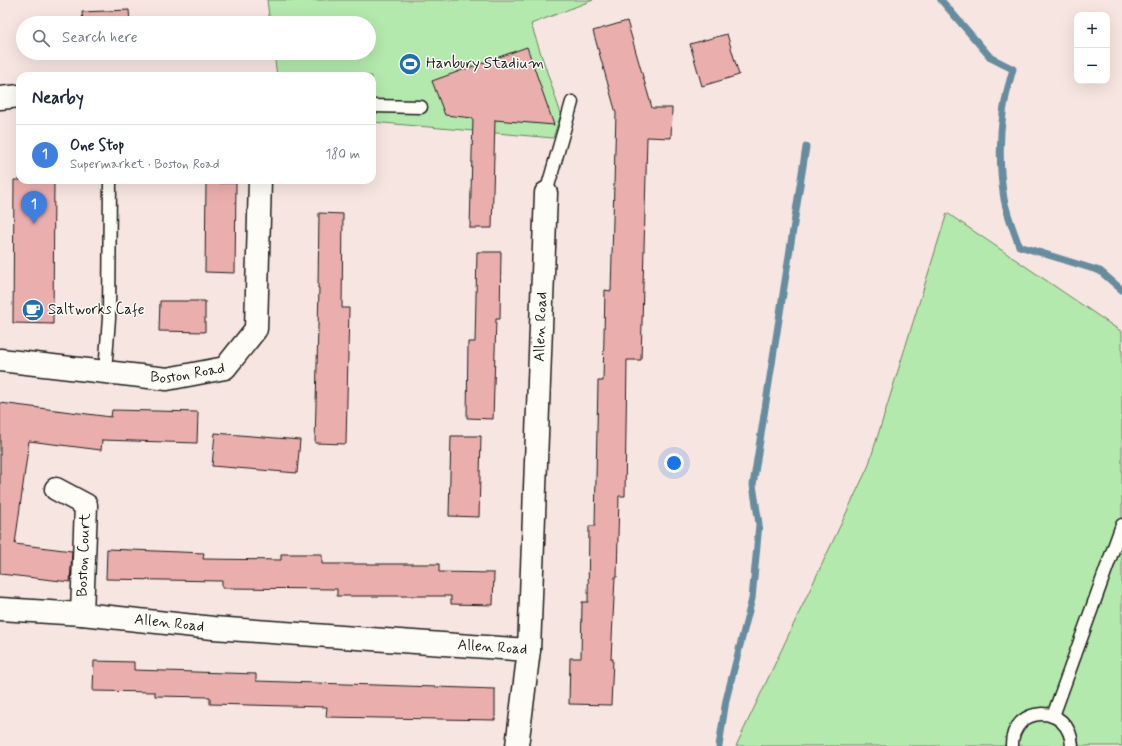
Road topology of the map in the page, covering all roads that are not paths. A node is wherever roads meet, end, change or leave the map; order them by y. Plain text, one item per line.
1 (16, 96) edge
2 (0, 98) edge
3 (572, 102) dead end
4 (376, 106) edge
5 (421, 107) dead end
6 (110, 184) edge
7 (260, 184) edge
8 (546, 192) joint
9 (0, 360) edge
10 (105, 372) junction
11 (56, 489) dead end
12 (1122, 525) edge
13 (0, 609) edge
14 (82, 614) junction
15 (529, 650) junction
16 (1053, 716) junction
17 (517, 746) edge
18 (1012, 746) edge
19 (1072, 746) edge

1 - 2 street
3 - 8 lane
4 - 5 lane
6 - 10 lane
7 - 10 street, Boston Road
8 - 15 street, Allen Road
9 - 10 street, Boston Road
11 - 14 street, Boston Court
12 - 16 lane
13 - 14 street, Allen Road
14 - 15 street, Allen Road
15 - 17 street
16 - 18 lane
16 - 19 lane

